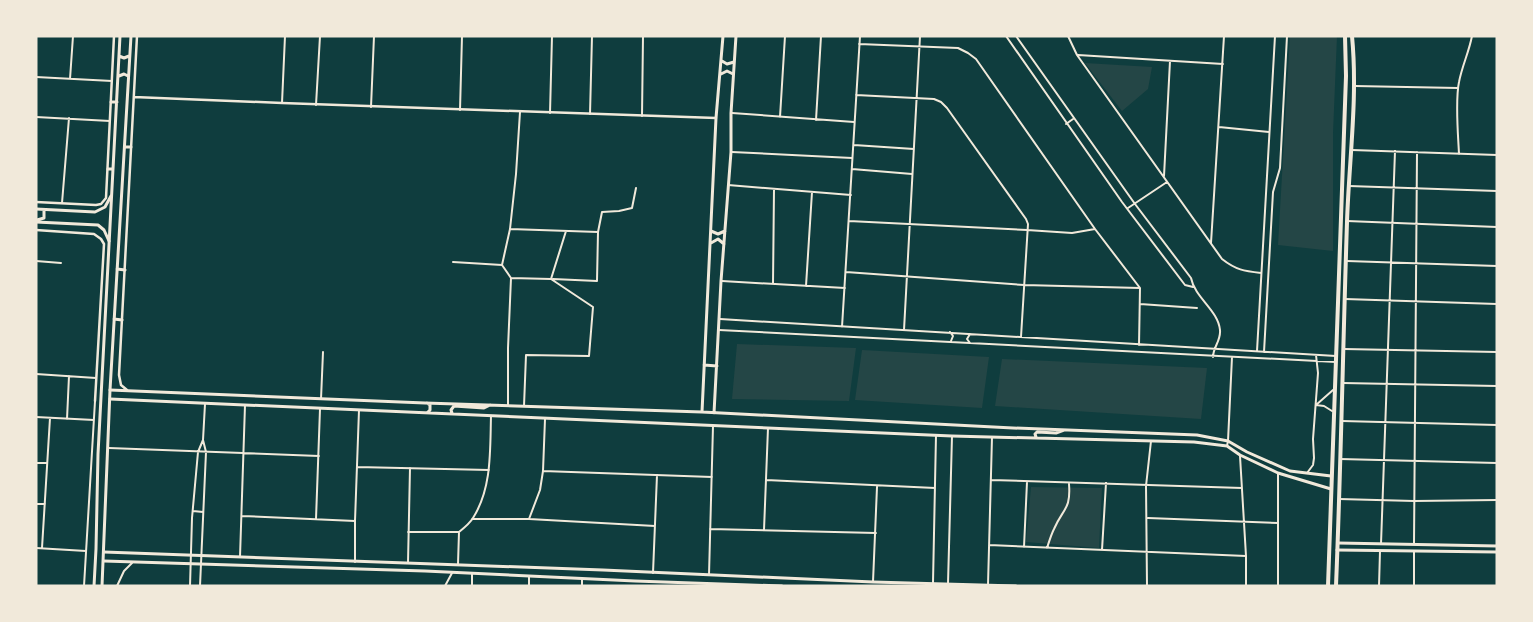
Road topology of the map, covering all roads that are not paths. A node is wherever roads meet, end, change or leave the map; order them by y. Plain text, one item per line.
1 (73, 36) edge
2 (114, 36) edge
3 (120, 36) edge
4 (130, 36) edge
5 (137, 36) edge
6 (285, 36) edge
7 (320, 36) edge
8 (374, 36) edge
9 (462, 36) edge
10 (552, 36) edge
11 (592, 36) edge
12 (643, 36) edge
13 (723, 36) edge
14 (736, 36) edge
15 (784, 36) edge
16 (821, 36) edge
17 (860, 36) edge
18 (920, 36) edge
19 (1006, 36) edge
20 (1016, 36) edge
21 (1068, 36) edge
22 (1224, 36) edge
23 (1275, 36) edge
24 (1287, 36) edge
25 (1345, 36) edge
26 (1352, 36) edge
27 (1472, 36) edge
28 (860, 44) junction
29 (920, 46) junction
30 (1077, 55) junction
31 (119, 56) junction
32 (129, 56) junction
33 (722, 60) junction
34 (1170, 61) junction
35 (734, 62) junction
36 (1223, 64) junction
37 (721, 74) junction
38 (734, 75) junction
39 (119, 76) junction
40 (128, 76) junction
41 (36, 77) edge
42 (70, 79) junction
43 (112, 81) junction
44 (1354, 86) junction
45 (1458, 88) junction
46 (856, 95) junction
47 (1345, 96) junction
48 (1354, 96) junction
49 (134, 97) junction
50 (916, 98) junction
51 (111, 102) junction
52 (117, 102) junction
53 (282, 104) junction
54 (316, 105) junction
55 (371, 106) junction
56 (460, 110) junction
57 (520, 112) junction
58 (550, 112) junction
59 (731, 113) junction
60 (590, 114) junction
61 (1344, 115) junction
62 (1354, 115) junction
63 (642, 116) junction
64 (780, 117) junction
65 (36, 118) edge
66 (69, 118) junction
67 (716, 118) junction
68 (1073, 119) junction
69 (816, 120) junction
70 (110, 121) junction
71 (854, 122) junction
72 (1066, 124) junction
73 (1218, 127) junction
74 (1269, 132) junction
75 (853, 145) junction
76 (124, 147) junction
77 (131, 147) junction
78 (914, 149) junction
79 (1352, 150) junction
80 (1394, 151) junction
81 (731, 152) junction
82 (1417, 152) junction
83 (1459, 154) junction
84 (1497, 155) edge
85 (852, 158) junction
86 (108, 169) junction
87 (113, 169) junction
88 (852, 169) junction
89 (912, 174) junction
90 (1164, 176) junction
91 (1167, 182) junction
92 (728, 185) junction
93 (1349, 186) junction
94 (1393, 187) junction
95 (636, 188) dead end
96 (1417, 188) junction
97 (774, 189) junction
98 (1497, 191) edge
99 (812, 192) junction
100 (1266, 192) junction
101 (1273, 192) junction
102 (851, 195) junction
103 (112, 196) junction
104 (36, 202) edge
105 (62, 204) junction
106 (1135, 204) junction
107 (36, 209) edge
108 (1127, 209) junction
109 (44, 210) junction
110 (36, 221) edge
111 (849, 221) junction
112 (1347, 221) junction
113 (1392, 223) junction
114 (910, 224) junction
115 (1416, 224) junction
116 (1497, 227) edge
117 (510, 229) junction
118 (1095, 229) junction
119 (36, 230) edge
120 (726, 230) junction
121 (1027, 230) junction
122 (566, 231) junction
123 (711, 231) junction
124 (598, 232) junction
125 (710, 243) junction
126 (1211, 243) junction
127 (724, 244) junction
128 (110, 246) junction
129 (36, 261) edge
130 (1347, 261) junction
131 (453, 262) dead end
132 (61, 263) dead end
133 (1391, 263) junction
134 (1416, 264) junction
135 (502, 265) junction
136 (1497, 266) edge
137 (117, 269) junction
138 (125, 270) junction
139 (846, 272) junction
140 (1261, 273) junction
141 (907, 277) junction
142 (511, 278) junction
143 (551, 279) junction
144 (102, 280) junction
145 (108, 281) junction
146 (721, 281) junction
147 (773, 284) junction
148 (1024, 285) junction
149 (806, 286) junction
150 (1193, 287) junction
151 (845, 288) junction
152 (1140, 288) junction
153 (1345, 299) junction
154 (1389, 301) junction
155 (1416, 302) junction
156 (1140, 304) junction
157 (1497, 304) edge
158 (1196, 308) dead end
159 (720, 319) junction
160 (114, 320) junction
161 (122, 320) junction
162 (842, 327) junction
163 (719, 330) junction
164 (904, 330) junction
165 (950, 332) junction
166 (970, 334) junction
167 (1021, 337) junction
168 (949, 342) junction
169 (970, 343) junction
170 (1139, 345) junction
171 (1344, 349) junction
172 (1214, 350) junction
173 (1388, 350) junction
174 (1416, 350) junction
175 (323, 352) dead end
176 (1257, 352) junction
177 (1264, 352) junction
178 (1497, 352) edge
179 (1316, 355) junction
180 (1336, 356) junction
181 (1213, 357) junction
182 (1232, 357) junction
183 (1316, 361) junction
184 (1336, 362) junction
185 (704, 366) junction
186 (717, 366) junction
187 (36, 374) edge
188 (69, 376) junction
189 (96, 378) junction
190 (1343, 382) junction
191 (1386, 384) junction
192 (1415, 384) junction
193 (1497, 386) edge
194 (1335, 388) junction
195 (110, 390) junction
196 (129, 391) junction
197 (110, 399) junction
198 (321, 399) junction
199 (128, 400) junction
200 (95, 401) junction
201 (101, 401) junction
202 (205, 403) junction
203 (425, 403) junction
204 (491, 404) junction
205 (245, 405) junction
206 (508, 405) junction
207 (1316, 405) junction
208 (524, 406) junction
209 (320, 409) junction
210 (359, 410) junction
211 (702, 412) junction
212 (1334, 412) junction
213 (426, 413) junction
214 (455, 414) junction
215 (714, 414) junction
216 (492, 416) junction
217 (36, 418) edge
218 (50, 418) junction
219 (66, 419) junction
220 (545, 419) junction
221 (94, 420) junction
222 (1342, 421) junction
223 (1385, 422) junction
224 (1415, 423) junction
225 (1497, 425) edge
226 (713, 426) junction
227 (768, 428) junction
228 (1013, 428) junction
229 (1064, 430) junction
230 (936, 435) junction
231 (952, 436) junction
232 (992, 437) junction
233 (1014, 437) junction
234 (1038, 437) junction
235 (203, 440) junction
236 (1151, 441) junction
237 (1228, 441) junction
238 (1227, 446) junction
239 (107, 448) junction
240 (198, 452) junction
241 (206, 452) junction
242 (92, 453) junction
243 (244, 453) junction
244 (98, 454) junction
245 (1240, 455) junction
246 (319, 456) junction
247 (1340, 459) junction
248 (1384, 460) junction
249 (1415, 461) junction
250 (36, 463) edge
251 (47, 463) junction
252 (1497, 463) edge
253 (357, 467) junction
254 (410, 468) junction
255 (489, 470) junction
256 (543, 471) junction
257 (1278, 473) junction
258 (1307, 474) junction
259 (657, 475) junction
260 (1332, 476) junction
261 (712, 477) junction
262 (766, 480) junction
263 (991, 480) junction
264 (1027, 482) junction
265 (1069, 483) junction
266 (1106, 483) junction
267 (877, 486) junction
268 (1146, 486) junction
269 (934, 488) junction
270 (1242, 488) junction
271 (1331, 489) junction
272 (1339, 499) junction
273 (1497, 500) edge
274 (1382, 501) junction
275 (1414, 502) junction
276 (36, 504) edge
277 (45, 504) junction
278 (193, 511) junction
279 (203, 512) junction
280 (242, 516) junction
281 (1147, 518) junction
282 (316, 519) junction
283 (472, 519) junction
284 (529, 519) junction
285 (354, 520) junction
286 (1244, 521) junction
287 (1278, 523) junction
288 (655, 526) junction
289 (710, 528) junction
290 (764, 530) junction
291 (408, 532) junction
292 (459, 532) junction
293 (876, 532) junction
294 (1338, 543) junction
295 (1381, 544) junction
296 (1414, 544) junction
297 (989, 546) junction
298 (1497, 546) edge
299 (1024, 547) junction
300 (36, 548) edge
301 (42, 548) junction
302 (1047, 548) junction
303 (1102, 550) junction
304 (1337, 550) junction
305 (1380, 550) junction
306 (86, 551) junction
307 (1414, 551) junction
308 (104, 552) junction
309 (1148, 552) junction
310 (1497, 552) edge
311 (191, 555) junction
312 (201, 556) junction
313 (1246, 556) junction
314 (240, 557) junction
315 (104, 561) junction
316 (133, 562) junction
317 (355, 562) junction
318 (408, 563) junction
319 (424, 563) junction
320 (191, 564) junction
321 (201, 564) junction
322 (435, 564) junction
323 (458, 564) junction
324 (425, 570) junction
325 (603, 570) junction
326 (616, 570) junction
327 (435, 571) junction
328 (453, 572) junction
329 (472, 573) junction
330 (653, 573) junction
331 (529, 575) junction
332 (709, 575) junction
333 (582, 579) junction
334 (603, 579) junction
335 (617, 580) junction
336 (635, 581) junction
337 (873, 582) junction
338 (688, 584) edge
339 (933, 584) junction
340 (948, 584) junction
341 (742, 585) edge
342 (988, 585) edge
343 (84, 586) edge
344 (94, 586) edge
345 (102, 586) edge
346 (117, 586) edge
347 (190, 586) edge
348 (200, 586) edge
349 (445, 586) edge
350 (472, 586) edge
351 (529, 586) edge
352 (582, 586) edge
353 (635, 586) edge
354 (782, 586) edge
355 (1016, 586) edge
356 (1147, 586) edge
357 (1246, 586) edge
358 (1278, 586) edge
359 (1328, 586) edge
360 (1336, 586) edge
361 (1379, 586) edge
362 (1414, 586) edge

1 - 42 street
2 - 43 street
3 - 31 main road
4 - 32 main road
5 - 49 street
6 - 53 street
7 - 54 street
8 - 55 street
9 - 56 street
10 - 58 street
11 - 60 street
12 - 63 street
13 - 33 main road
14 - 35 main road
15 - 64 street
16 - 69 street
17 - 28 street
18 - 29 street
19 - 72 street
20 - 68 street
21 - 30 street
22 - 36 street
23 - 74 street
24 - 101 street
25 - 47 highway
26 - 44 highway
27 - 45 street
28 - 29 street
28 - 46 street
29 - 50 street
29 - 118 street
30 - 34 street
30 - 90 street
31 - 32 main road
31 - 39 main road
32 - 40 main road
33 - 35 main road
33 - 37 main road
34 - 36 street
34 - 90 street
35 - 38 main road
36 - 73 street
37 - 38 main road
37 - 67 main road
38 - 59 main road
39 - 40 main road
39 - 52 main road
40 - 76 main road
41 - 42 street
42 - 43 street
43 - 51 street
44 - 45 street
44 - 48 highway
45 - 83 street
46 - 50 street
46 - 71 street
47 - 48 highway
47 - 61 highway
48 - 62 highway
49 - 53 street
49 - 77 street
50 - 78 street
50 - 121 street
51 - 52 main road
51 - 70 street
52 - 87 main road
53 - 54 street
54 - 55 street
55 - 56 street
56 - 57 street
57 - 58 street
57 - 117 street
58 - 60 street
59 - 64 street
59 - 81 main road
60 - 63 street
61 - 62 highway
61 - 180 highway
62 - 79 highway
63 - 67 street
64 - 69 street
65 - 66 street
66 - 70 street
66 - 105 street
67 - 123 main road
68 - 72 street
68 - 106 street
69 - 71 street
70 - 86 street
71 - 75 street
72 - 108 street
73 - 74 street
73 - 126 street
74 - 100 street
75 - 78 street
75 - 85 street
76 - 77 main road
76 - 137 main road
77 - 138 street
78 - 89 street
79 - 80 street
79 - 93 highway
80 - 82 street
80 - 94 street
81 - 85 street
81 - 92 main road
82 - 83 street
82 - 96 street
83 - 84 street
85 - 88 street
86 - 87 main road
86 - 105 street
87 - 103 main road
88 - 89 street
88 - 102 street
89 - 114 street
90 - 91 street
91 - 106 street
91 - 126 street
92 - 97 street
92 - 120 main road
93 - 94 street
93 - 112 highway
94 - 96 street
94 - 113 street
95 - 124 street
96 - 98 street
96 - 115 street
97 - 99 street
97 - 147 street
99 - 102 street
99 - 149 street
100 - 101 street
100 - 140 street
101 - 177 street
102 - 111 street
103 - 109 main road
103 - 128 main road
104 - 105 street
106 - 108 street
106 - 150 street
107 - 109 main road
108 - 150 street
109 - 110 main road
110 - 128 main road
111 - 114 street
111 - 139 street
112 - 113 street
112 - 130 highway
113 - 115 street
113 - 133 street
114 - 121 street
114 - 141 street
115 - 116 street
115 - 134 street
117 - 122 street
117 - 135 street
118 - 121 street
118 - 152 street
119 - 144 street
120 - 123 main road
120 - 127 main road
121 - 148 street
122 - 124 street
122 - 143 street
123 - 125 main road
124 - 143 street
125 - 127 main road
125 - 185 main road
126 - 140 street
127 - 146 main road
128 - 145 main road
129 - 132 street
130 - 133 street
130 - 153 highway
131 - 135 street
133 - 134 street
133 - 154 street
134 - 136 street
134 - 155 street
135 - 142 street
137 - 138 main road
137 - 160 main road
138 - 161 street
139 - 141 street
139 - 151 street
140 - 176 street
141 - 148 street
141 - 164 street
142 - 143 street
142 - 206 street
143 - 208 street
144 - 145 main road
144 - 189 street
145 - 201 main road
146 - 147 street
146 - 159 main road
147 - 149 street
148 - 152 street
148 - 167 street
149 - 151 street
150 - 172 street
151 - 162 street
152 - 156 street
153 - 154 street
153 - 171 highway
154 - 155 street
154 - 173 street
155 - 157 street
155 - 174 street
156 - 158 street
156 - 170 street
159 - 162 street
159 - 163 main road
160 - 161 main road
160 - 195 main road
161 - 196 street
162 - 164 street
163 - 168 street
163 - 186 main road
164 - 165 street
165 - 166 street
165 - 168 street
166 - 167 street
166 - 169 street
167 - 170 street
168 - 169 street
169 - 181 street
170 - 172 street
171 - 173 street
171 - 190 highway
172 - 176 street
172 - 181 street
173 - 174 street
173 - 191 street
174 - 178 street
174 - 192 street
175 - 198 street
176 - 177 street
177 - 179 street
179 - 180 street
179 - 183 street
180 - 184 highway
181 - 182 street
182 - 183 street
182 - 237 street
183 - 184 street
183 - 207 street
184 - 194 highway
185 - 186 main road
185 - 211 main road
186 - 215 main road
187 - 188 street
188 - 189 street
188 - 219 street
189 - 200 street
190 - 191 street
190 - 222 highway
191 - 192 street
191 - 223 street
192 - 193 street
192 - 224 street
194 - 207 street
194 - 212 highway
195 - 196 main road
195 - 197 main road
196 - 198 main road
196 - 199 main road
197 - 199 main road
197 - 239 main road
198 - 203 main road
199 - 202 main road
200 - 201 main road
200 - 221 street
201 - 244 main road
202 - 205 main road
202 - 235 street
203 - 204 main road
203 - 213 main road
204 - 206 main road
204 - 214 main road
205 - 209 main road
205 - 243 street
206 - 208 main road
207 - 212 street
207 - 258 street
208 - 211 main road
209 - 210 main road
209 - 246 street
210 - 213 main road
210 - 253 street
211 - 215 main road
212 - 260 highway
213 - 214 main road
214 - 216 main road
215 - 228 main road
216 - 220 main road
216 - 255 street
217 - 218 street
218 - 219 street
218 - 251 street
219 - 221 street
220 - 226 main road
220 - 256 street
221 - 242 street
222 - 223 street
222 - 247 highway
223 - 224 street
223 - 248 street
224 - 225 street
224 - 249 street
226 - 227 main road
226 - 261 street
227 - 230 main road
227 - 262 street
228 - 229 main road
228 - 233 main road
229 - 234 main road
229 - 237 main road
230 - 231 main road
230 - 269 street
231 - 232 main road
231 - 340 street
232 - 233 main road
232 - 263 street
233 - 234 main road
234 - 236 main road
235 - 240 street
235 - 241 street
236 - 238 main road
236 - 268 street
237 - 238 street
237 - 258 main road
238 - 245 main road
239 - 240 street
239 - 308 main road
240 - 241 street
240 - 278 street
241 - 243 street
241 - 279 street
242 - 244 main road
242 - 306 street
243 - 246 street
243 - 280 street
244 - 344 main road
245 - 257 main road
245 - 270 street
246 - 282 street
247 - 248 street
247 - 272 highway
248 - 249 street
248 - 274 street
249 - 252 street
249 - 275 street
250 - 251 street
251 - 277 street
253 - 254 street
253 - 285 street
254 - 255 street
254 - 291 street
255 - 283 street
256 - 259 street
256 - 284 street
257 - 271 main road
257 - 287 street
258 - 260 main road
259 - 261 street
259 - 288 street
260 - 271 highway
261 - 289 street
262 - 267 street
262 - 290 street
263 - 264 street
263 - 297 street
264 - 265 street
264 - 299 street
265 - 266 street
265 - 302 street
266 - 268 street
266 - 303 street
267 - 269 street
267 - 293 street
268 - 270 street
268 - 281 street
269 - 339 street
270 - 286 street
271 - 359 highway
272 - 274 street
272 - 294 highway
273 - 275 street
274 - 275 street
274 - 295 street
275 - 296 street
276 - 277 street
277 - 301 street
278 - 279 street
278 - 311 street
279 - 312 street
280 - 282 street
280 - 314 street
281 - 286 street
281 - 309 street
282 - 285 street
283 - 284 street
283 - 292 street
284 - 288 street
285 - 317 street
286 - 287 street
286 - 313 street
287 - 358 street
288 - 330 street
289 - 290 street
289 - 332 street
290 - 293 street
291 - 292 street
291 - 318 street
292 - 323 street
293 - 337 street
294 - 295 main road
294 - 304 highway
295 - 296 main road
296 - 298 main road
297 - 299 street
297 - 342 street
299 - 302 street
300 - 301 street
301 - 306 street
302 - 303 street
303 - 309 street
304 - 305 main road
304 - 360 highway
305 - 307 main road
305 - 361 street
306 - 343 street
307 - 310 main road
307 - 362 street
308 - 311 main road
308 - 315 main road
309 - 313 street
309 - 356 street
311 - 312 main road
311 - 320 street
312 - 314 main road
312 - 321 street
313 - 357 street
314 - 317 main road
315 - 316 main road
315 - 345 main road
316 - 320 main road
316 - 346 street
317 - 318 main road
318 - 319 main road
319 - 322 main road
319 - 324 main road
320 - 321 main road
320 - 347 street
321 - 324 main road
321 - 348 street
322 - 323 main road
322 - 327 main road
323 - 325 main road
324 - 327 main road
325 - 326 main road
325 - 334 main road
326 - 330 main road
326 - 335 main road
327 - 328 main road
328 - 329 main road
328 - 349 street
329 - 331 main road
329 - 350 street
330 - 332 main road
331 - 333 main road
331 - 351 street
332 - 337 main road
333 - 334 main road
333 - 352 street
334 - 335 main road
335 - 336 main road
336 - 338 main road
336 - 353 street
337 - 339 main road
338 - 341 main road
339 - 340 main road
340 - 342 main road
341 - 354 main road
342 - 355 main road

